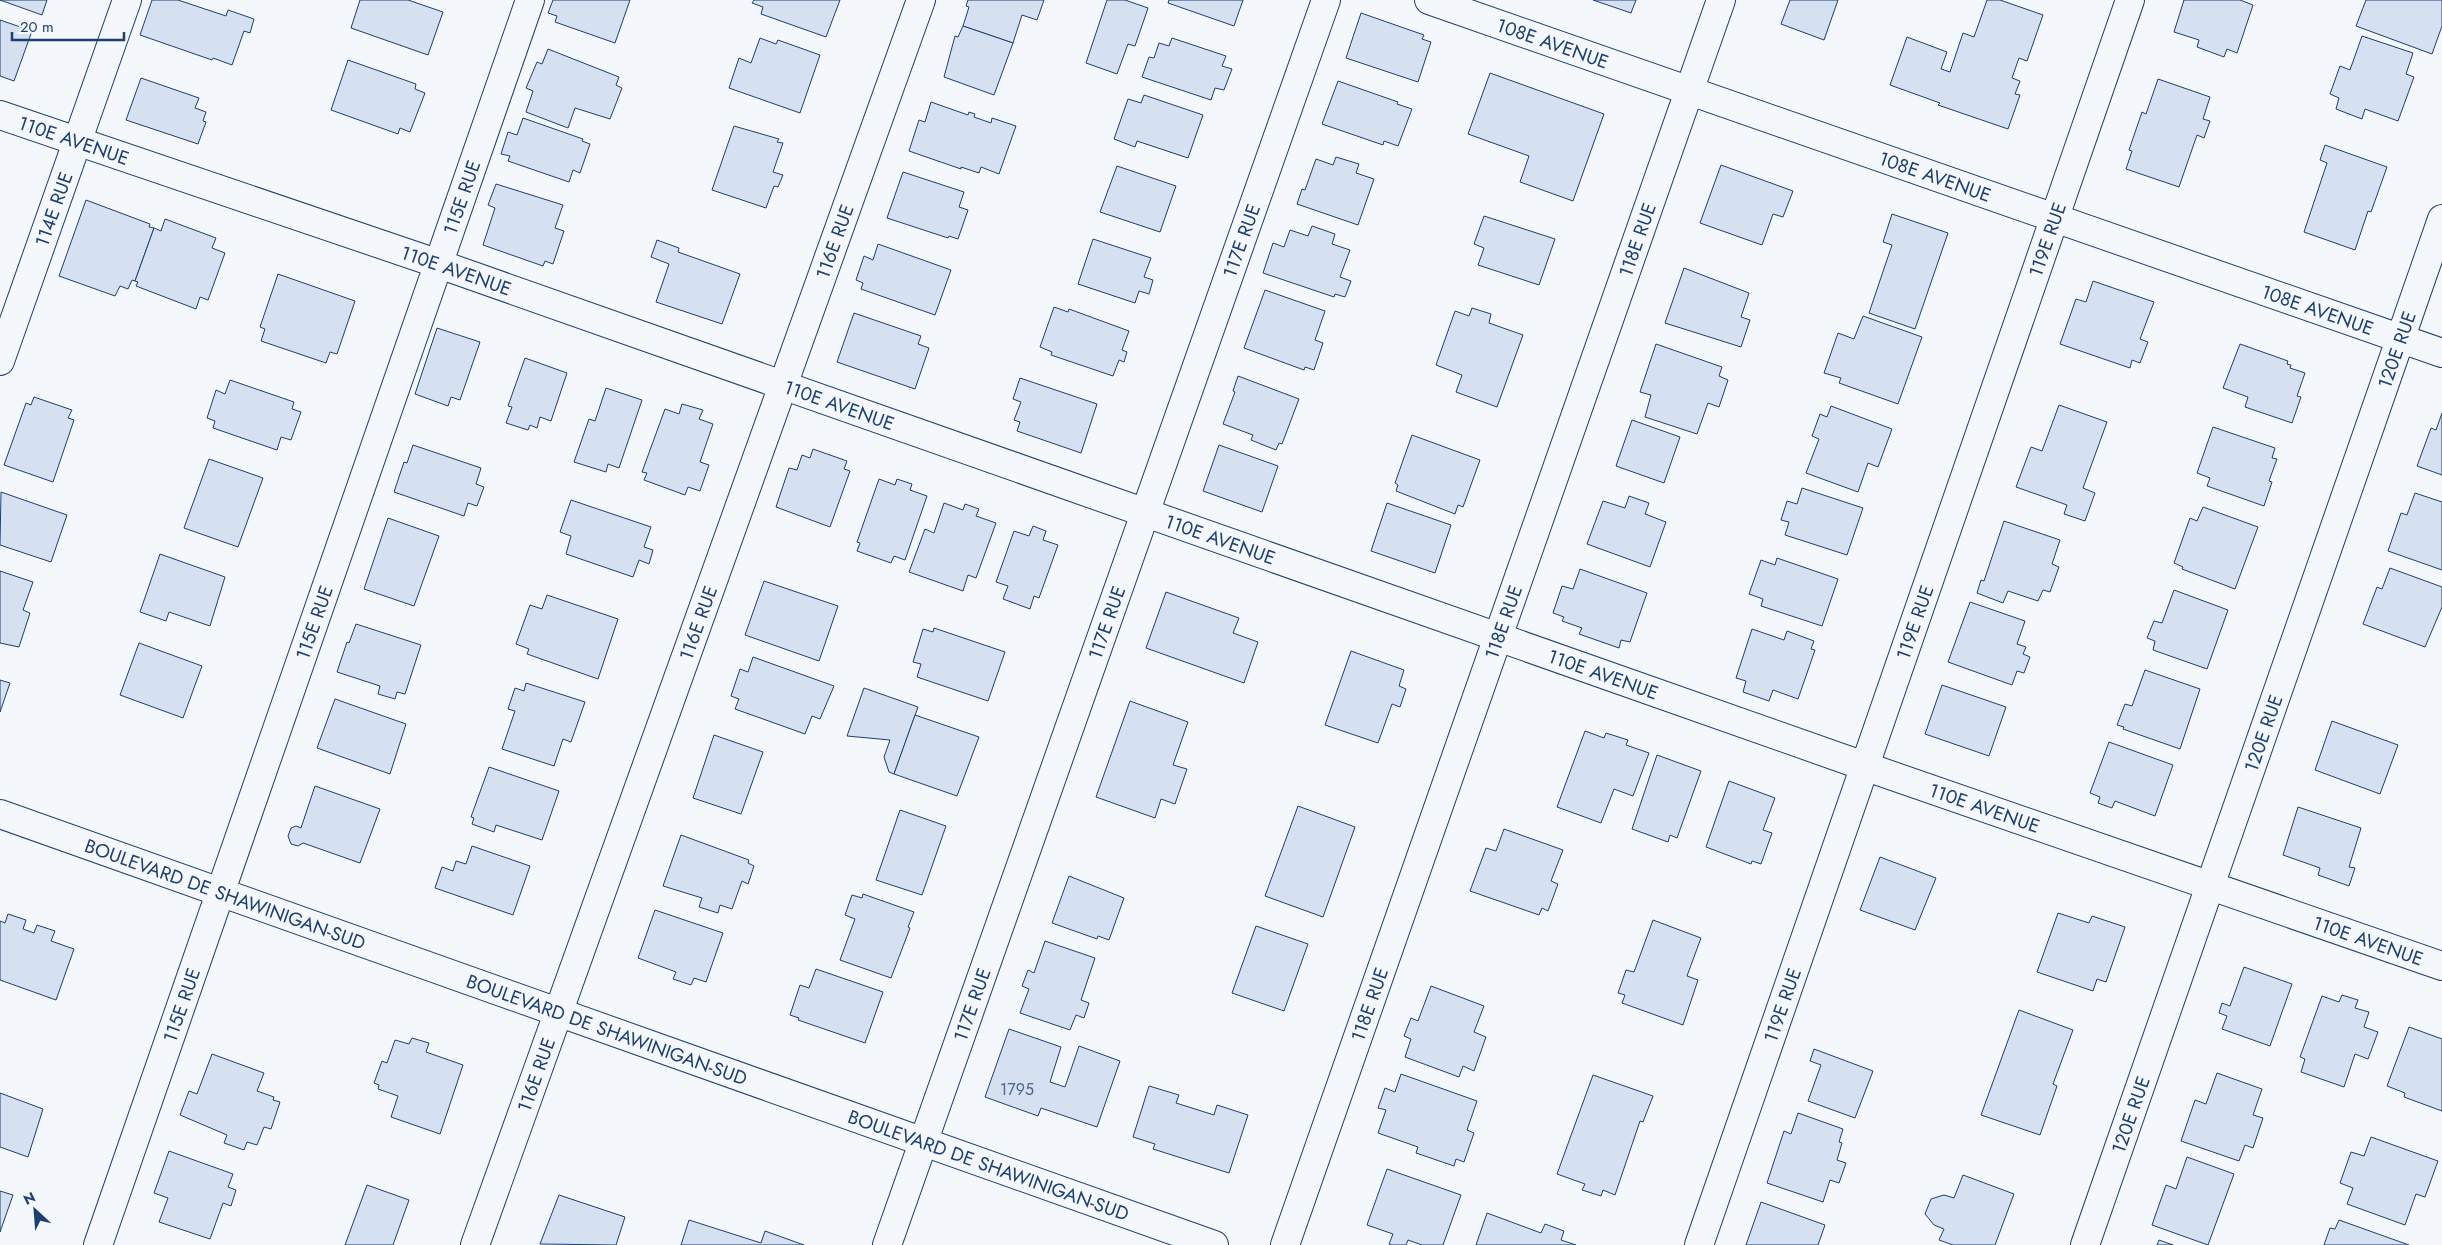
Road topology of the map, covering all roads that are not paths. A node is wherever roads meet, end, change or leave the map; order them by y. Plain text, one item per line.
1 (127, 0) edge
2 (530, 0) edge
3 (921, 0) edge
4 (1326, 0) edge
5 (1429, 0) edge
6 (1720, 0) edge
7 (2130, 0) edge
8 (1689, 90) junction
9 (0, 115) edge
10 (78, 140) junction
11 (2055, 218) junction
12 (2442, 219) edge
13 (439, 264) junction
14 (2401, 338) junction
15 (2442, 353) edge
16 (0, 361) edge
17 (783, 385) junction
18 (1145, 513) junction
19 (1498, 637) junction
20 (1864, 766) junction
21 (0, 814) edge
22 (2210, 884) junction
23 (220, 892) junction
24 (2442, 966) edge
25 (558, 1012) junction
26 (923, 1142) junction
27 (98, 1245) edge
28 (475, 1245) edge
29 (887, 1245) edge
30 (1214, 1245) edge
31 (1285, 1245) edge
32 (1699, 1245) edge
33 (2085, 1245) edge

1 - 10 street, 114E RUE
2 - 13 street, 115E RUE
3 - 17 street, 116E RUE
4 - 18 street, 117E RUE
5 - 8 street, 108E AVENUE
6 - 8 street, 118E RUE
7 - 11 street, 119E RUE
8 - 11 street, 108E AVENUE
8 - 19 street, 118E RUE
9 - 10 street, 110E AVENUE
10 - 13 street, 110E AVENUE
10 - 16 street, 114E RUE
11 - 14 street, 108E AVENUE
11 - 20 street, 119E RUE
12 - 14 street, 120E RUE
13 - 17 street, 110E AVENUE
13 - 23 street, 115E RUE
14 - 15 street, 108E AVENUE
14 - 22 street, 120E RUE
17 - 18 street, 110E AVENUE
17 - 25 street, 116E RUE
18 - 19 street, 110E AVENUE
18 - 26 street, 117E RUE
19 - 20 street, 110E AVENUE
19 - 31 street, 118E RUE
20 - 22 street, 110E AVENUE
20 - 32 street, 119E RUE
21 - 23 street, BOULEVARD DE SHAWINIGAN-SUD
22 - 24 street, 110E AVENUE
22 - 33 street, 120E RUE
23 - 25 street, BOULEVARD DE SHAWINIGAN-SUD
23 - 27 street, 115E RUE
25 - 26 street, BOULEVARD DE SHAWINIGAN-SUD
25 - 28 street, 116E RUE
26 - 29 street, 117E RUE
26 - 30 street, BOULEVARD DE SHAWINIGAN-SUD

